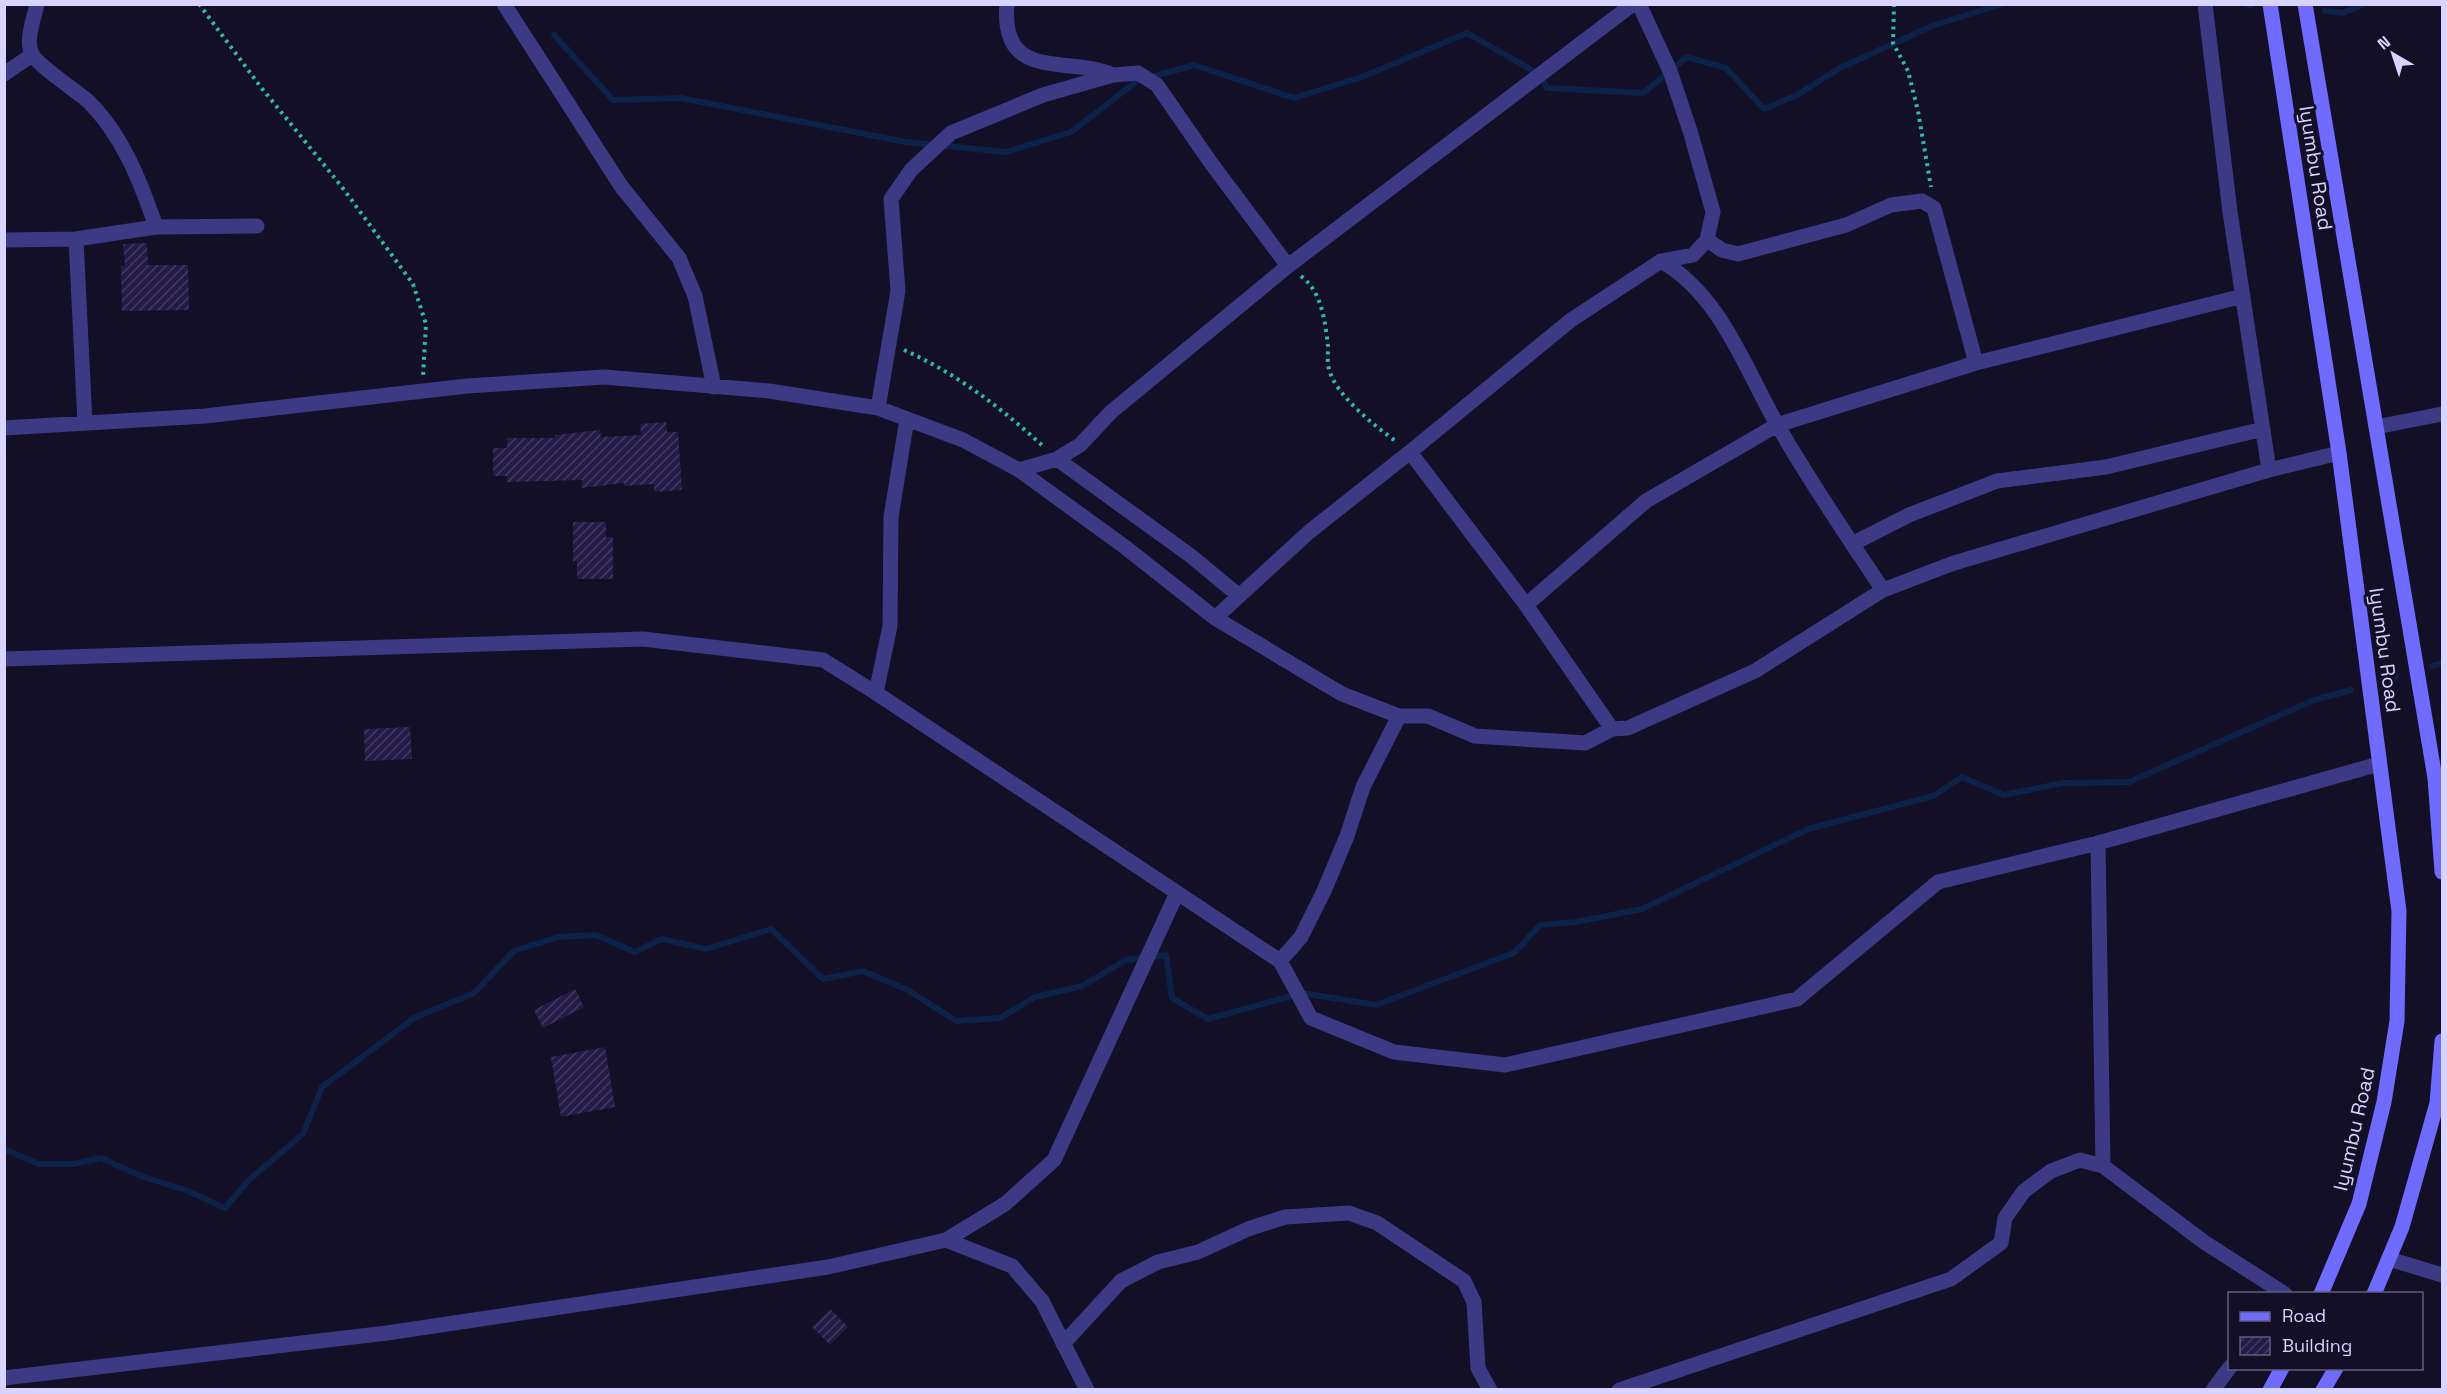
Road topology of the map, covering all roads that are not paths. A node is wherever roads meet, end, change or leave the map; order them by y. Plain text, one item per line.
1 (37, 4) edge
2 (504, 4) edge
3 (1007, 4) edge
4 (1633, 4) edge
5 (1639, 4) edge
6 (2205, 4) edge
7 (2270, 4) edge
8 (2306, 4) edge
9 (32, 55) junction
10 (4, 74) edge
11 (1113, 75) junction
12 (257, 226) dead end
13 (156, 227) junction
14 (4, 240) edge
15 (76, 240) junction
16 (1707, 240) junction
17 (1661, 261) junction
18 (1287, 266) junction
19 (2243, 296) junction
20 (1976, 363) junction
21 (714, 387) junction
22 (878, 408) junction
23 (2442, 414) edge
24 (907, 419) junction
25 (85, 423) junction
26 (1777, 425) junction
27 (2376, 427) junction
28 (4, 428) edge
29 (2263, 429) junction
30 (1410, 452) junction
31 (2339, 453) junction
32 (1057, 459) junction
33 (1019, 470) junction
34 (2269, 470) junction
35 (1852, 544) junction
36 (1883, 591) junction
37 (1238, 595) junction
38 (1526, 605) junction
39 (1215, 618) junction
40 (4, 659) edge
41 (876, 693) junction
42 (1399, 716) junction
43 (1612, 729) junction
44 (2437, 755) edge
45 (2379, 764) junction
46 (2439, 781) edge
47 (2098, 843) junction
48 (2442, 872) edge
49 (1177, 893) junction
50 (1280, 961) junction
51 (2442, 1041) edge
52 (2103, 1166) junction
53 (946, 1239) junction
54 (2389, 1259) junction
55 (2442, 1275) edge
56 (2278, 1292) edge
57 (2321, 1292) edge
58 (2374, 1292) edge
59 (1063, 1344) junction
60 (2228, 1368) edge
61 (2281, 1370) edge
62 (2335, 1370) edge
63 (4, 1378) edge
64 (1483, 1386) edge
65 (1087, 1389) edge
66 (1620, 1389) edge
67 (2213, 1389) edge
68 (2270, 1389) edge
69 (2324, 1389) edge

1 - 9 street
2 - 21 street
3 - 11 street
4 - 18 street
5 - 16 street
6 - 19 street
7 - 31 main road, Iyumbu Road
8 - 27 main road, Iyumbu Road
9 - 10 street
9 - 13 street
11 - 18 street
11 - 22 street
12 - 13 street
13 - 15 street
14 - 15 street
15 - 25 street
16 - 17 street
16 - 20 street
17 - 26 street
17 - 30 street
18 - 32 street
19 - 20 street
19 - 29 street
20 - 26 street
21 - 22 street
21 - 25 street
22 - 24 street
23 - 27 street
24 - 33 street
24 - 41 street
25 - 28 street
26 - 35 street
26 - 38 street
27 - 44 main road, Iyumbu Road
29 - 34 street
29 - 35 street
30 - 37 street
30 - 38 street
31 - 34 street
31 - 45 main road, Iyumbu Road
32 - 33 street
32 - 37 street
33 - 39 street
34 - 36 street
35 - 36 street
36 - 43 street
37 - 39 street
38 - 43 street
39 - 42 street
40 - 41 street
41 - 49 street
42 - 43 street
42 - 50 street
44 - 46 main road, Iyumbu Road
45 - 47 street
45 - 57 main road, Iyumbu Road
46 - 48 main road, Iyumbu Road
47 - 50 street
47 - 52 street
49 - 50 street
49 - 53 street
51 - 54 main road
52 - 56 street
52 - 66 street
53 - 59 street
53 - 63 street
54 - 55 street
54 - 58 main road
59 - 64 street
59 - 65 street
60 - 67 street
61 - 68 main road
62 - 69 main road

